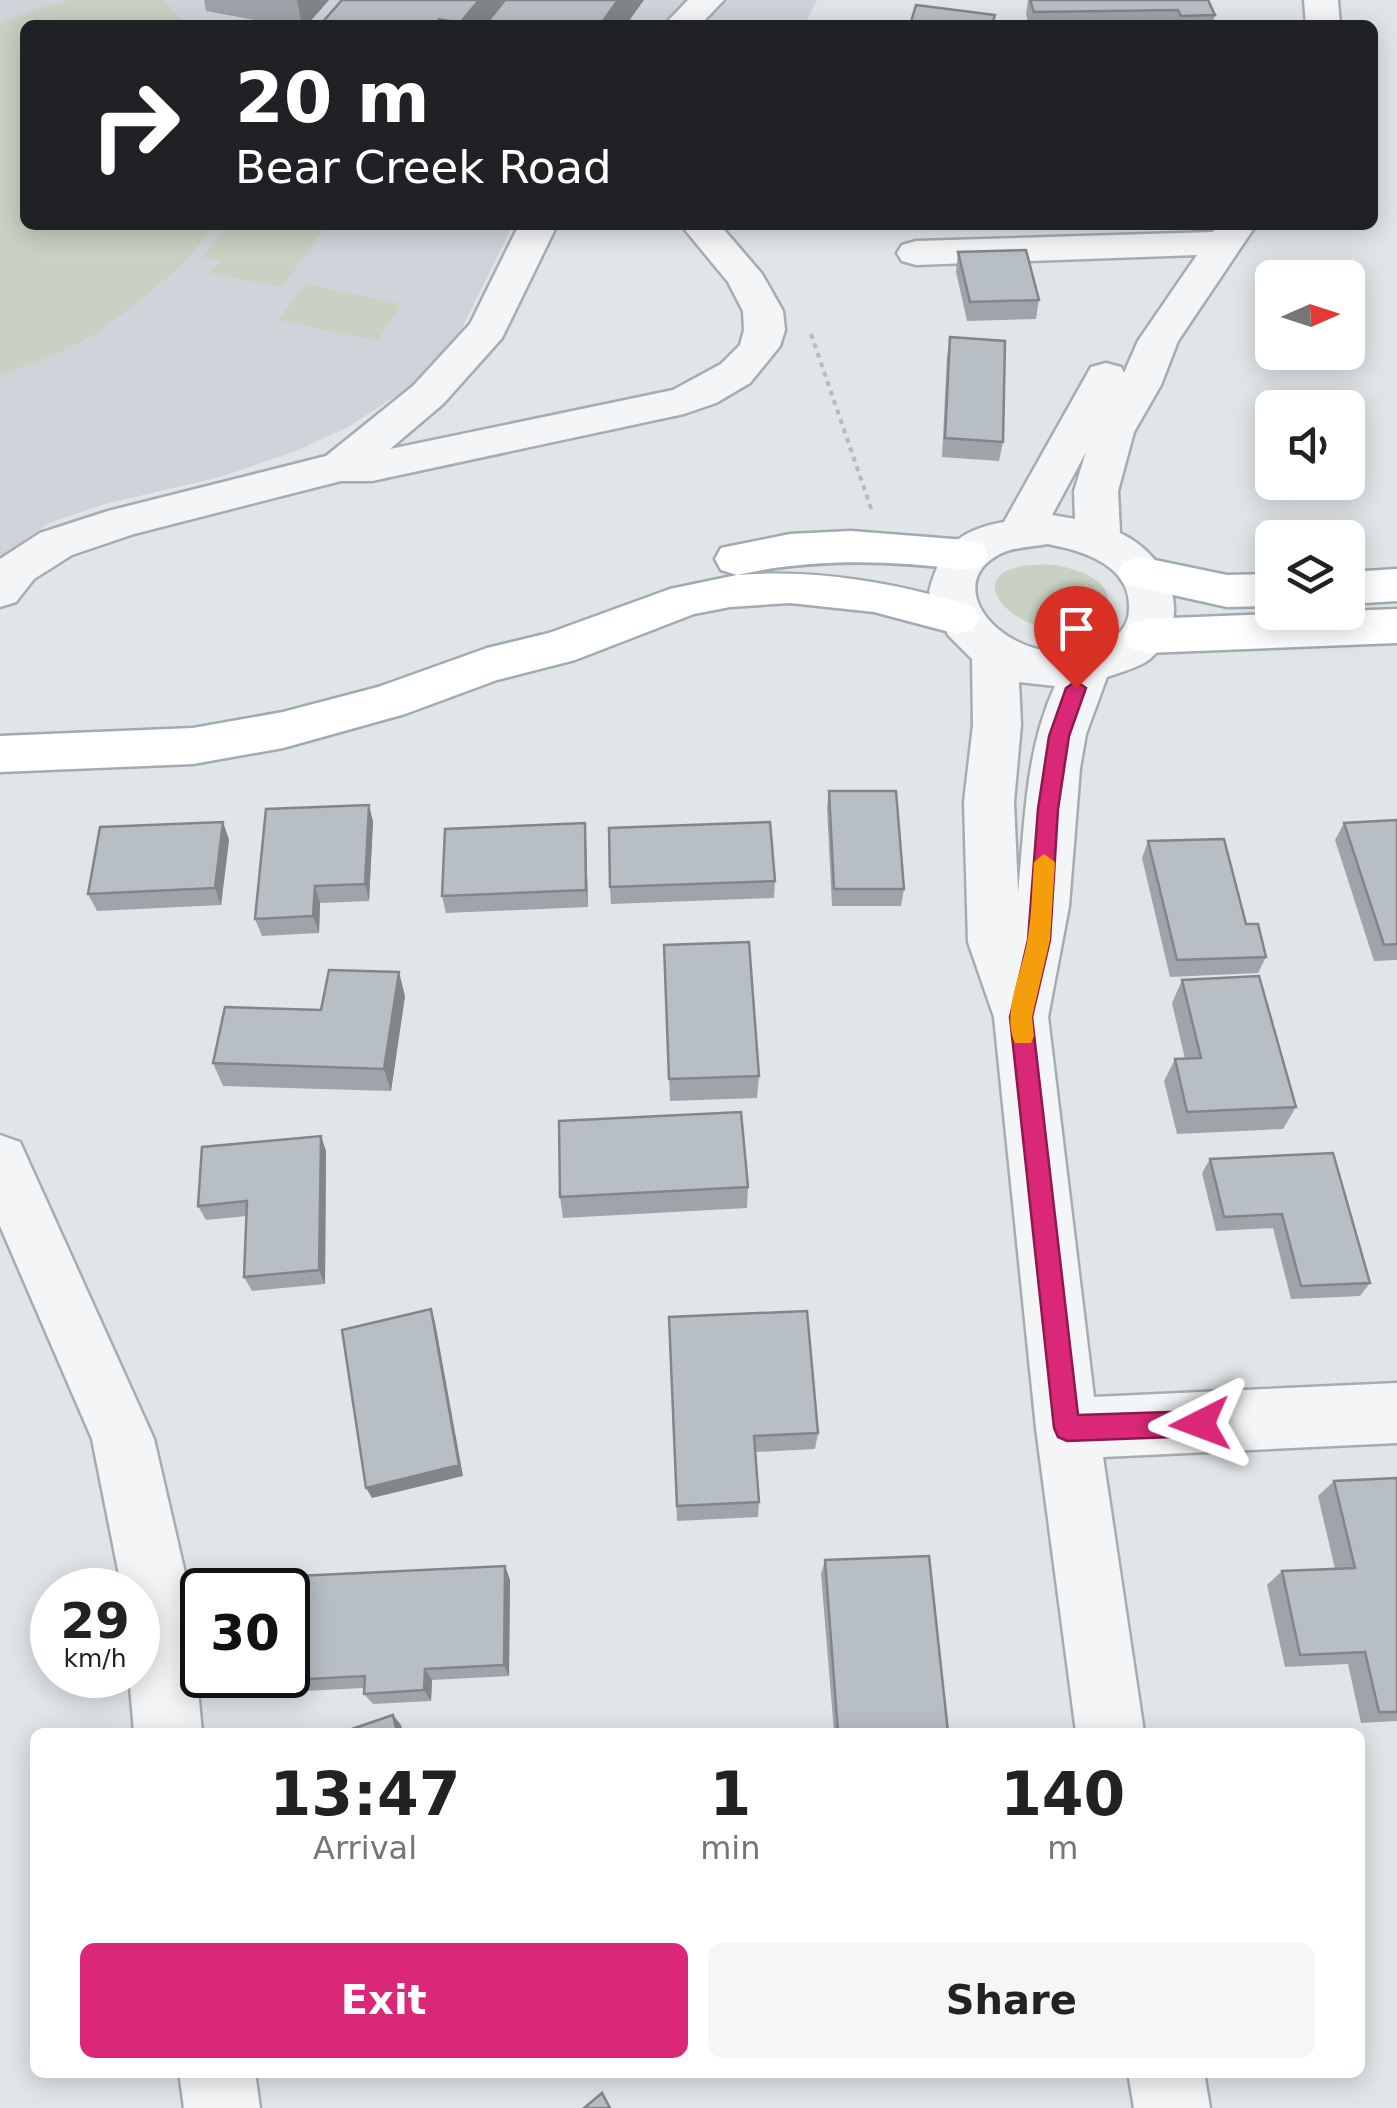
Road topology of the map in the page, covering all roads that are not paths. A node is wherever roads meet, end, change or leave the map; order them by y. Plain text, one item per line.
1 (707, 0) edge
2 (685, 20) edge
3 (536, 230) edge
4 (704, 230) edge
5 (1231, 234) edge
6 (916, 253) dead end
7 (1158, 341) junction
8 (341, 467) junction
9 (1022, 530) junction
10 (1098, 540) junction
11 (966, 555) junction
12 (1140, 573) junction
13 (1397, 586) edge
14 (1365, 587) edge
15 (1255, 590) edge
16 (0, 591) edge
17 (958, 618) junction
18 (1397, 626) edge
19 (1146, 636) junction
20 (996, 654) junction
21 (487, 665) junction
22 (1087, 668) junction
23 (0, 754) edge
24 (1021, 1017) junction
25 (0, 1160) edge
26 (1397, 1413) edge
27 (1067, 1428) junction
28 (168, 1728) edge
29 (1109, 1728) edge
30 (218, 2078) edge
31 (1167, 2078) edge
32 (222, 2108) edge
33 (1172, 2108) edge

1 - 2 street
3 - 8 street
4 - 8 street
5 - 6 street
5 - 7 street
7 - 9 street
7 - 10 street
8 - 16 street
9 - 10 street
9 - 11 street
10 - 12 street
11 - 17 street
11 - 21 main road
12 - 15 main road
12 - 19 street
13 - 14 main road
17 - 20 street
17 - 21 main road
18 - 19 main road
19 - 22 street
20 - 22 street
20 - 24 street
21 - 23 main road
22 - 24 street
24 - 27 street
25 - 28 street
26 - 27 street
27 - 29 street
30 - 32 street
31 - 33 street

